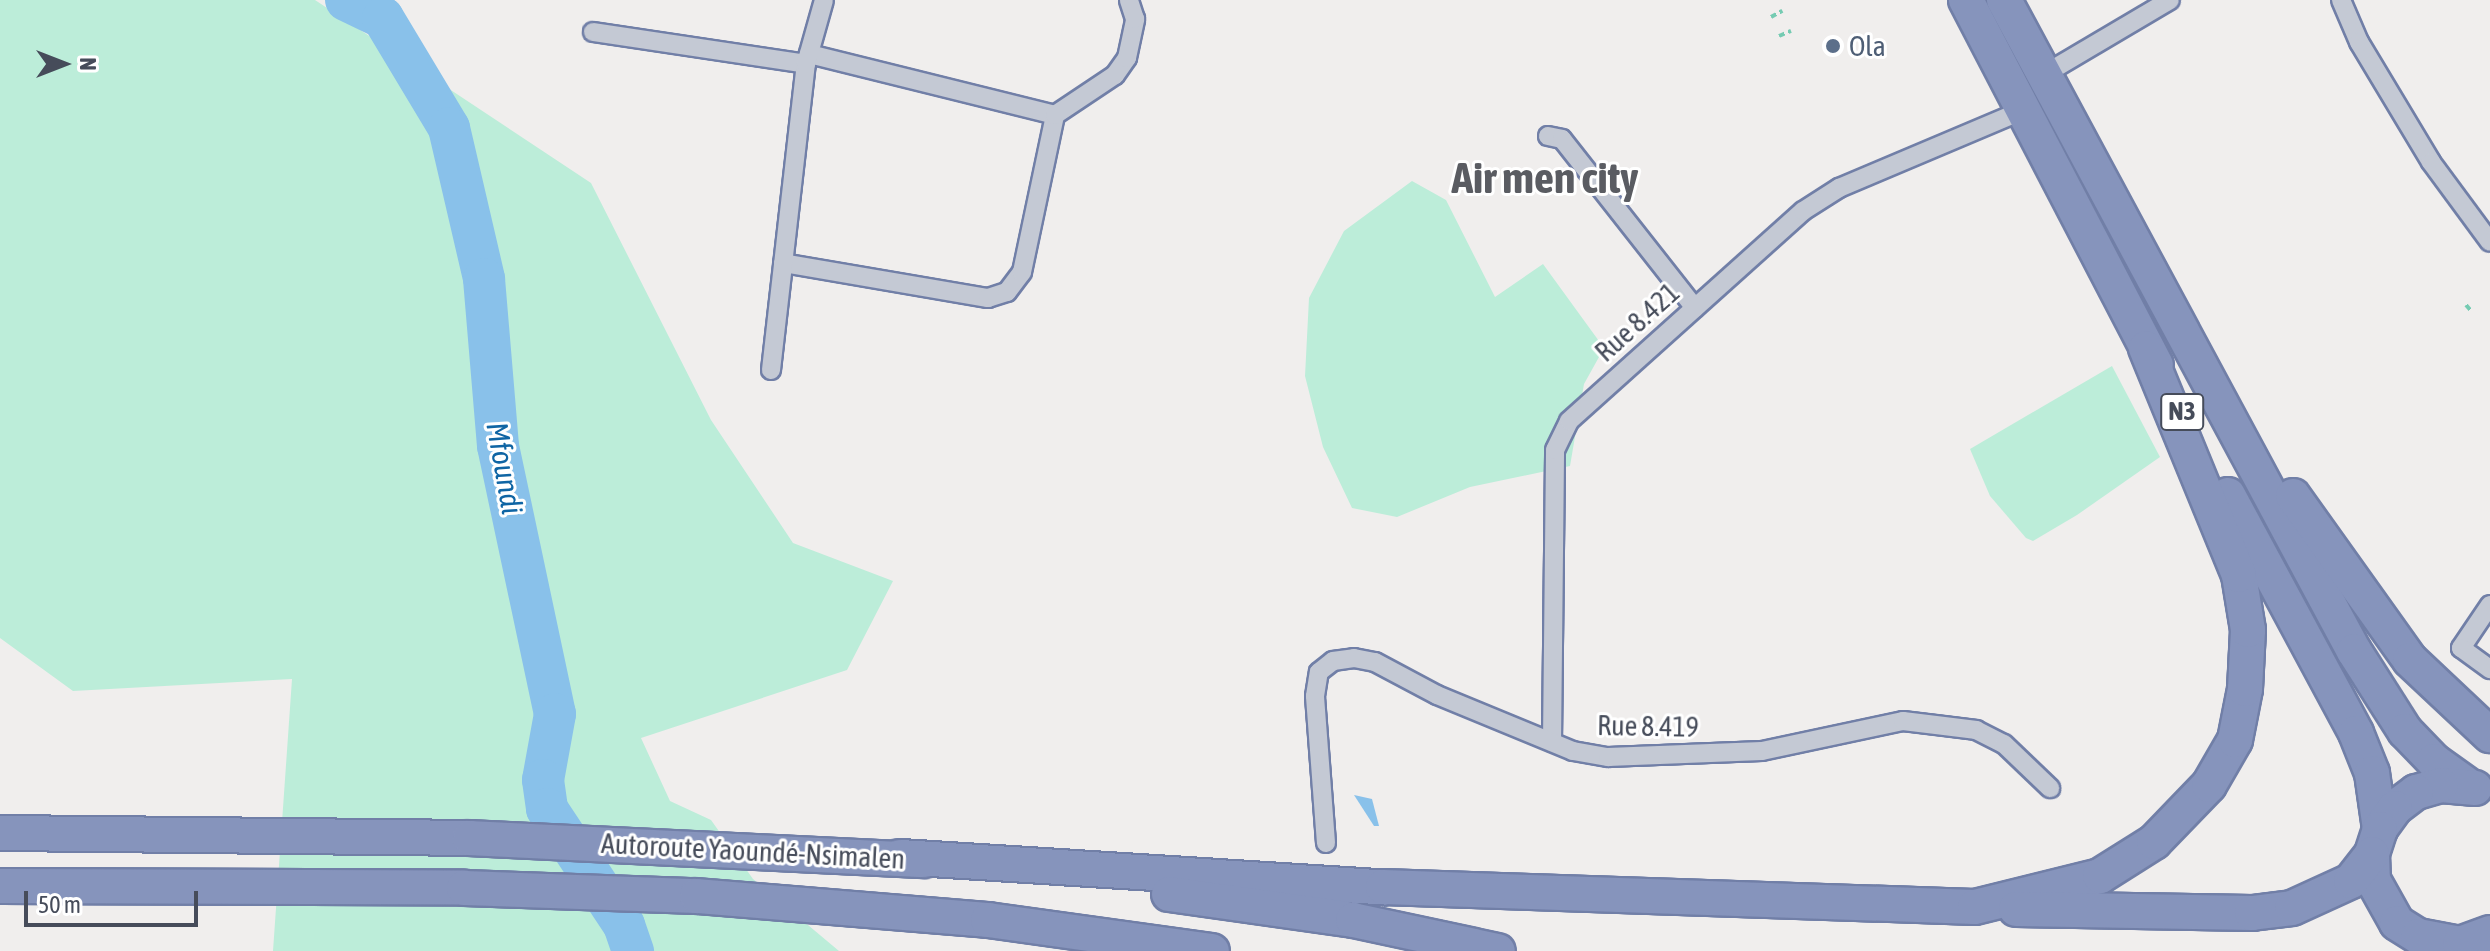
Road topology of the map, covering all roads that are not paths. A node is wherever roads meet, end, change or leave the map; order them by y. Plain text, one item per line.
1 (824, 0) edge
2 (1129, 0) edge
3 (1966, 0) edge
4 (2004, 0) edge
5 (2170, 0) edge
6 (2341, 0) edge
7 (593, 32) dead end
8 (807, 59) junction
9 (2045, 74) junction
10 (2024, 110) junction
11 (1055, 115) junction
12 (1548, 136) dead end
13 (2490, 242) edge
14 (783, 263) junction
15 (1695, 308) junction
16 (2178, 317) junction
17 (2146, 348) junction
18 (771, 370) dead end
19 (2489, 606) edge
20 (2490, 669) edge
21 (2490, 735) edge
22 (1552, 742) junction
23 (2050, 788) dead end
24 (2480, 790) edge
25 (0, 833) edge
26 (2376, 842) junction
27 (1326, 843) dead end
28 (900, 857) junction
29 (0, 886) edge
30 (1975, 907) junction
31 (2490, 933) edge
32 (2447, 947) edge
33 (1180, 949) edge
34 (1212, 951) edge
35 (1498, 951) edge

1 - 8 street
2 - 11 street
3 - 10 highway, N3
4 - 9 highway, N3
5 - 9 street
6 - 13 street
7 - 8 street
8 - 11 street
8 - 14 street
9 - 16 highway, N3
10 - 15 street, Rue 8.421
10 - 17 highway, N3
11 - 14 street
12 - 15 street
14 - 18 street
15 - 22 street, Rue 8.421
16 - 21 highway
16 - 24 highway, N3
17 - 26 highway, N3
17 - 30 highway
19 - 20 street
22 - 23 street, Rue 8.419
22 - 27 street, Rue 8.419
24 - 26 highway, N3
25 - 28 highway, Autoroute Yaoundé-Nsimalen
26 - 30 highway
26 - 32 highway, N3
28 - 30 highway
28 - 35 highway, Autoroute Yaoundé-Nsimalen
29 - 33 highway, Autoroute Yaoundé-Nsimalen
31 - 32 highway, N3
33 - 34 highway, Autoroute Yaoundé-Nsimalen

